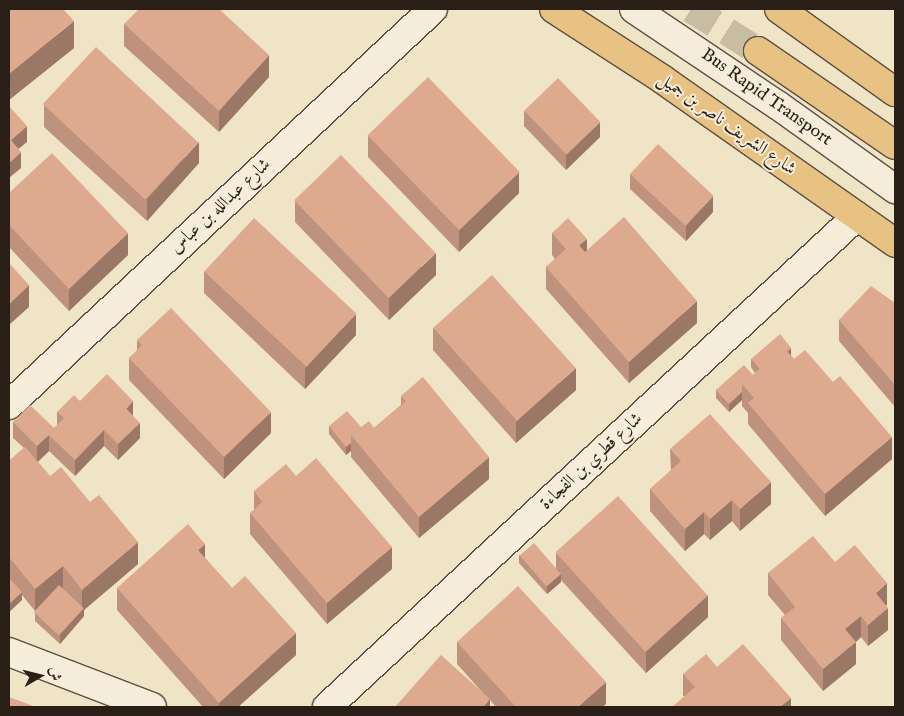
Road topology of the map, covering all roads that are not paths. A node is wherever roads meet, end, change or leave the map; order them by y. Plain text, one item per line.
1 (433, 9) edge
2 (554, 9) edge
3 (634, 9) edge
4 (779, 9) edge
5 (758, 51) tunnel mouth
6 (895, 92) edge
7 (895, 145) edge
8 (895, 189) edge
9 (857, 216) junction
10 (895, 243) edge
11 (9, 405) edge
12 (9, 652) edge
13 (152, 707) edge
14 (327, 707) edge

1 - 11 street, شارع عبدالله بن عباس
2 - 9 main road, شارع الشريف ناصر بن جميل
3 - 8 street, Bus Rapid Transport
4 - 6 main road
5 - 7 main road
9 - 10 main road, شارع الشريف ناصر بن جميل
9 - 14 street, شارع قطري بن الفجاءة
12 - 13 street

